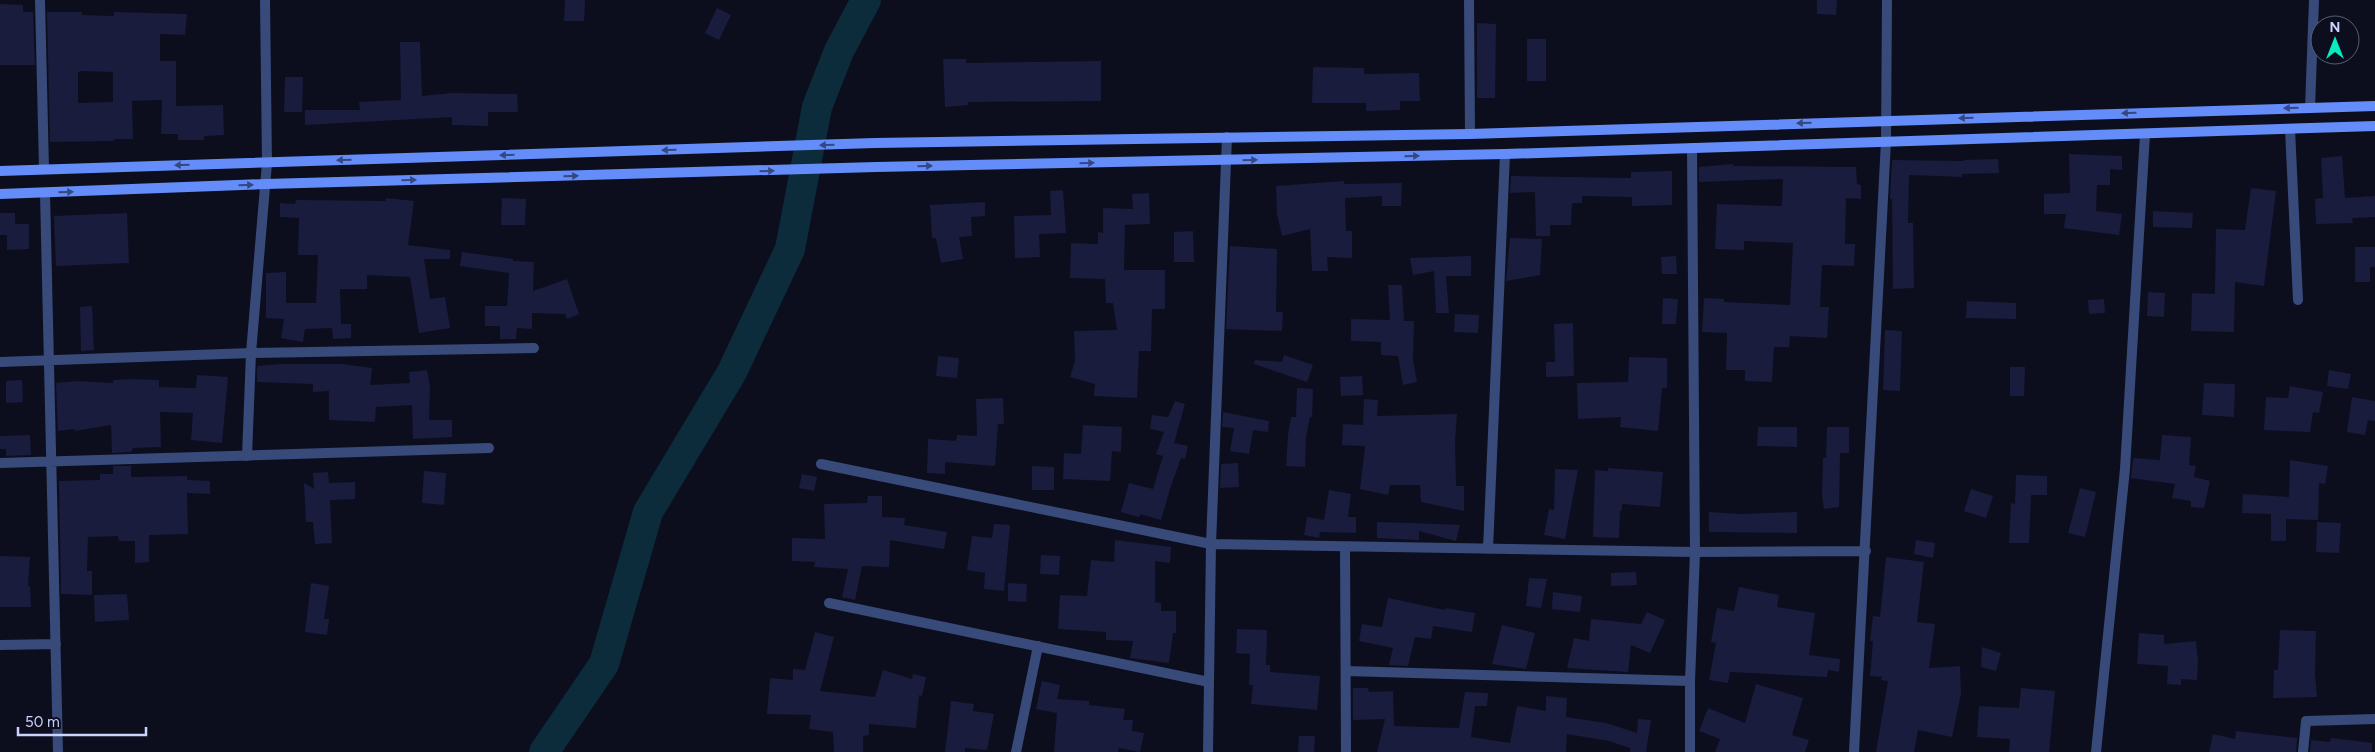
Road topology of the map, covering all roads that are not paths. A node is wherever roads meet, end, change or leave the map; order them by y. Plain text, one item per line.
1 (40, 0) edge
2 (265, 0) edge
3 (1469, 0) edge
4 (1887, 0) edge
5 (2314, 0) edge
6 (2375, 106) edge
7 (2310, 108) junction
8 (1886, 121) junction
9 (2375, 126) edge
10 (2290, 129) junction
11 (1470, 134) junction
12 (2145, 134) junction
13 (1227, 137) junction
14 (1886, 142) junction
15 (1692, 148) junction
16 (1505, 154) junction
17 (1226, 161) junction
18 (267, 163) junction
19 (44, 169) junction
20 (0, 170) edge
21 (266, 184) junction
22 (45, 193) junction
23 (0, 194) edge
24 (2298, 300) dead end
25 (534, 348) dead end
26 (251, 353) junction
27 (48, 360) junction
28 (0, 362) edge
29 (489, 448) dead end
30 (247, 456) junction
31 (52, 462) junction
32 (0, 463) edge
33 (820, 464) dead end
34 (1211, 544) junction
35 (1345, 546) junction
36 (1488, 549) junction
37 (1866, 550) junction
38 (1696, 552) junction
39 (830, 603) dead end
40 (56, 644) junction
41 (0, 645) edge
42 (1038, 646) junction
43 (1346, 671) junction
44 (1690, 681) junction
45 (1209, 682) junction
46 (2375, 719) edge
47 (58, 752) edge
48 (1016, 752) edge
49 (1208, 752) edge
50 (1346, 752) edge
51 (1690, 752) edge
52 (1854, 752) edge
53 (2096, 752) edge
54 (2303, 752) edge

1 - 19 street
2 - 18 street
3 - 11 street
4 - 8 street
5 - 7 street
6 - 7 main road
7 -> 8 main road
8 -> 11 main road
8 - 14 street
9 - 10 main road
10 - 12 main road
10 - 24 street
11 - 13 main road
12 - 14 main road
12 - 53 street
13 - 17 street
13 -> 18 main road
14 - 15 main road
14 - 37 street
15 - 16 main road
15 - 38 street
17 -> 16 main road
16 - 36 street
21 -> 17 main road
17 - 34 street
18 -> 19 main road
18 - 21 street
19 - 20 main road
22 -> 21 main road
21 - 26 street
22 - 23 main road
22 - 27 street
25 - 26 street
26 - 27 street
26 - 30 street
27 - 28 street
27 - 31 street
29 - 30 street
30 - 31 street
31 - 32 street
31 - 40 street
33 - 34 street
34 - 35 street
34 - 45 street
35 - 36 street
35 - 43 street
36 - 38 street
37 - 38 street
37 - 52 street
38 - 44 street
39 - 42 street
40 - 41 street
40 - 47 street
42 - 45 street
42 - 48 street
43 - 44 street
43 - 50 street
44 - 51 street
45 - 49 street
46 - 54 street

